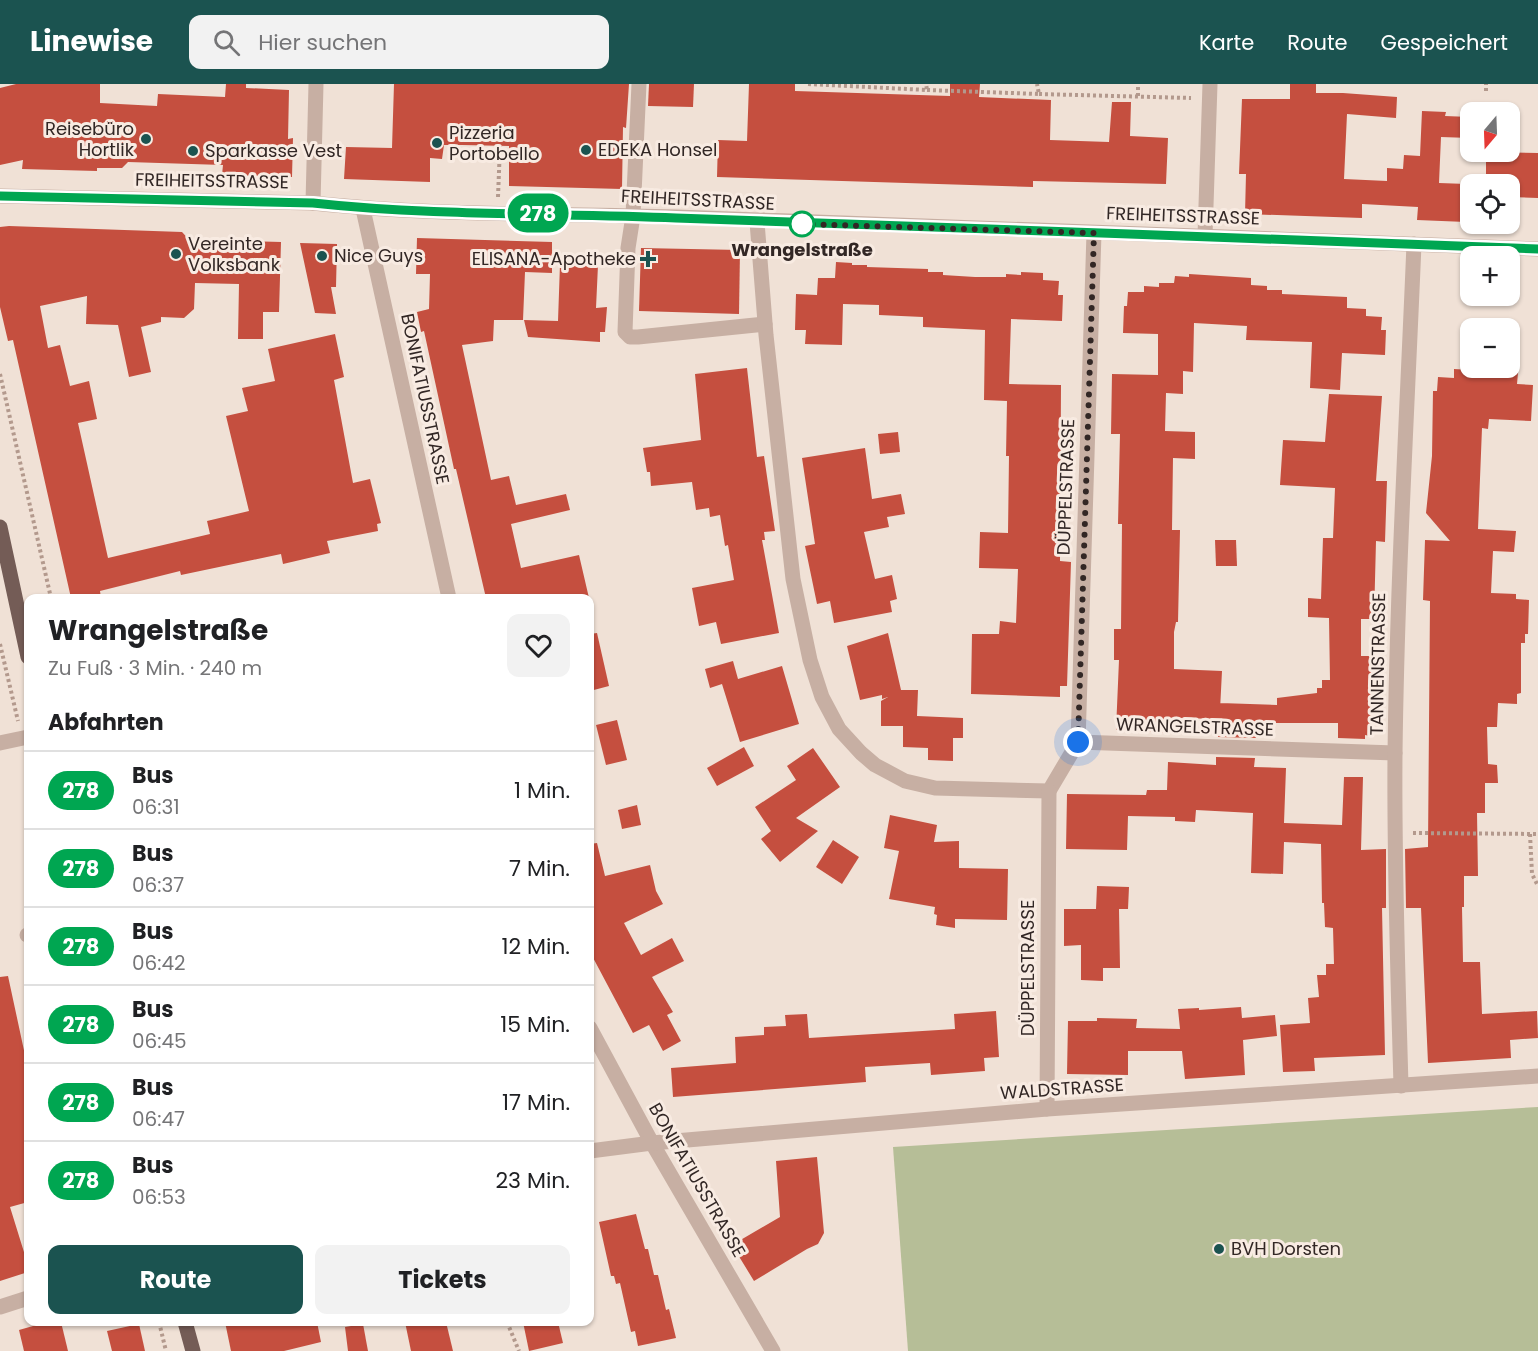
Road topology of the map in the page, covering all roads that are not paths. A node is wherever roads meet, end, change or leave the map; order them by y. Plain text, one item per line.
1 (316, 84) edge
2 (639, 84) edge
3 (1210, 91) edge
4 (0, 196) edge
5 (313, 203) junction
6 (363, 209) junction
7 (633, 216) junction
8 (757, 222) junction
9 (1094, 233) junction
10 (1205, 236) junction
11 (1414, 244) junction
12 (1538, 249) edge
13 (765, 324) junction
14 (0, 527) edge
15 (448, 594) edge
16 (24, 638) edge
17 (24, 737) edge
18 (1078, 742) junction
19 (0, 743) edge
20 (1395, 753) junction
21 (1049, 791) junction
22 (594, 1035) edge
23 (1538, 1076) edge
24 (1401, 1086) junction
25 (1047, 1109) junction
26 (652, 1143) junction
27 (594, 1150) edge
28 (24, 1299) edge
29 (0, 1307) edge
30 (186, 1326) edge
31 (192, 1351) edge
32 (773, 1351) edge

1 - 5 street
2 - 7 street
3 - 10 street
4 - 5 street, FREIHEITSSTRASSE
5 - 6 street, FREIHEITSSTRASSE
6 - 7 street, FREIHEITSSTRASSE
6 - 15 street, BONIFATIUSSTRASSE
7 - 8 street, FREIHEITSSTRASSE
7 - 13 street
8 - 9 street, FREIHEITSSTRASSE
8 - 13 street
9 - 10 street, FREIHEITSSTRASSE
9 - 18 street, DÜPPELSTRASSE
10 - 11 street, FREIHEITSSTRASSE
11 - 12 street, FREIHEITSSTRASSE
11 - 20 street, TANNENSTRASSE
13 - 21 street
14 - 16 main road
17 - 19 street
18 - 20 street, WRANGELSTRASSE
18 - 21 street
20 - 24 street, TANNENSTRASSE
21 - 25 street, DÜPPELSTRASSE
22 - 26 street, BONIFATIUSSTRASSE
23 - 24 street, WALDSTRASSE
24 - 25 street, WALDSTRASSE
25 - 26 street, WALDSTRASSE
26 - 27 street, WALDSTRASSE
26 - 32 street, BONIFATIUSSTRASSE
28 - 29 street
30 - 31 main road

